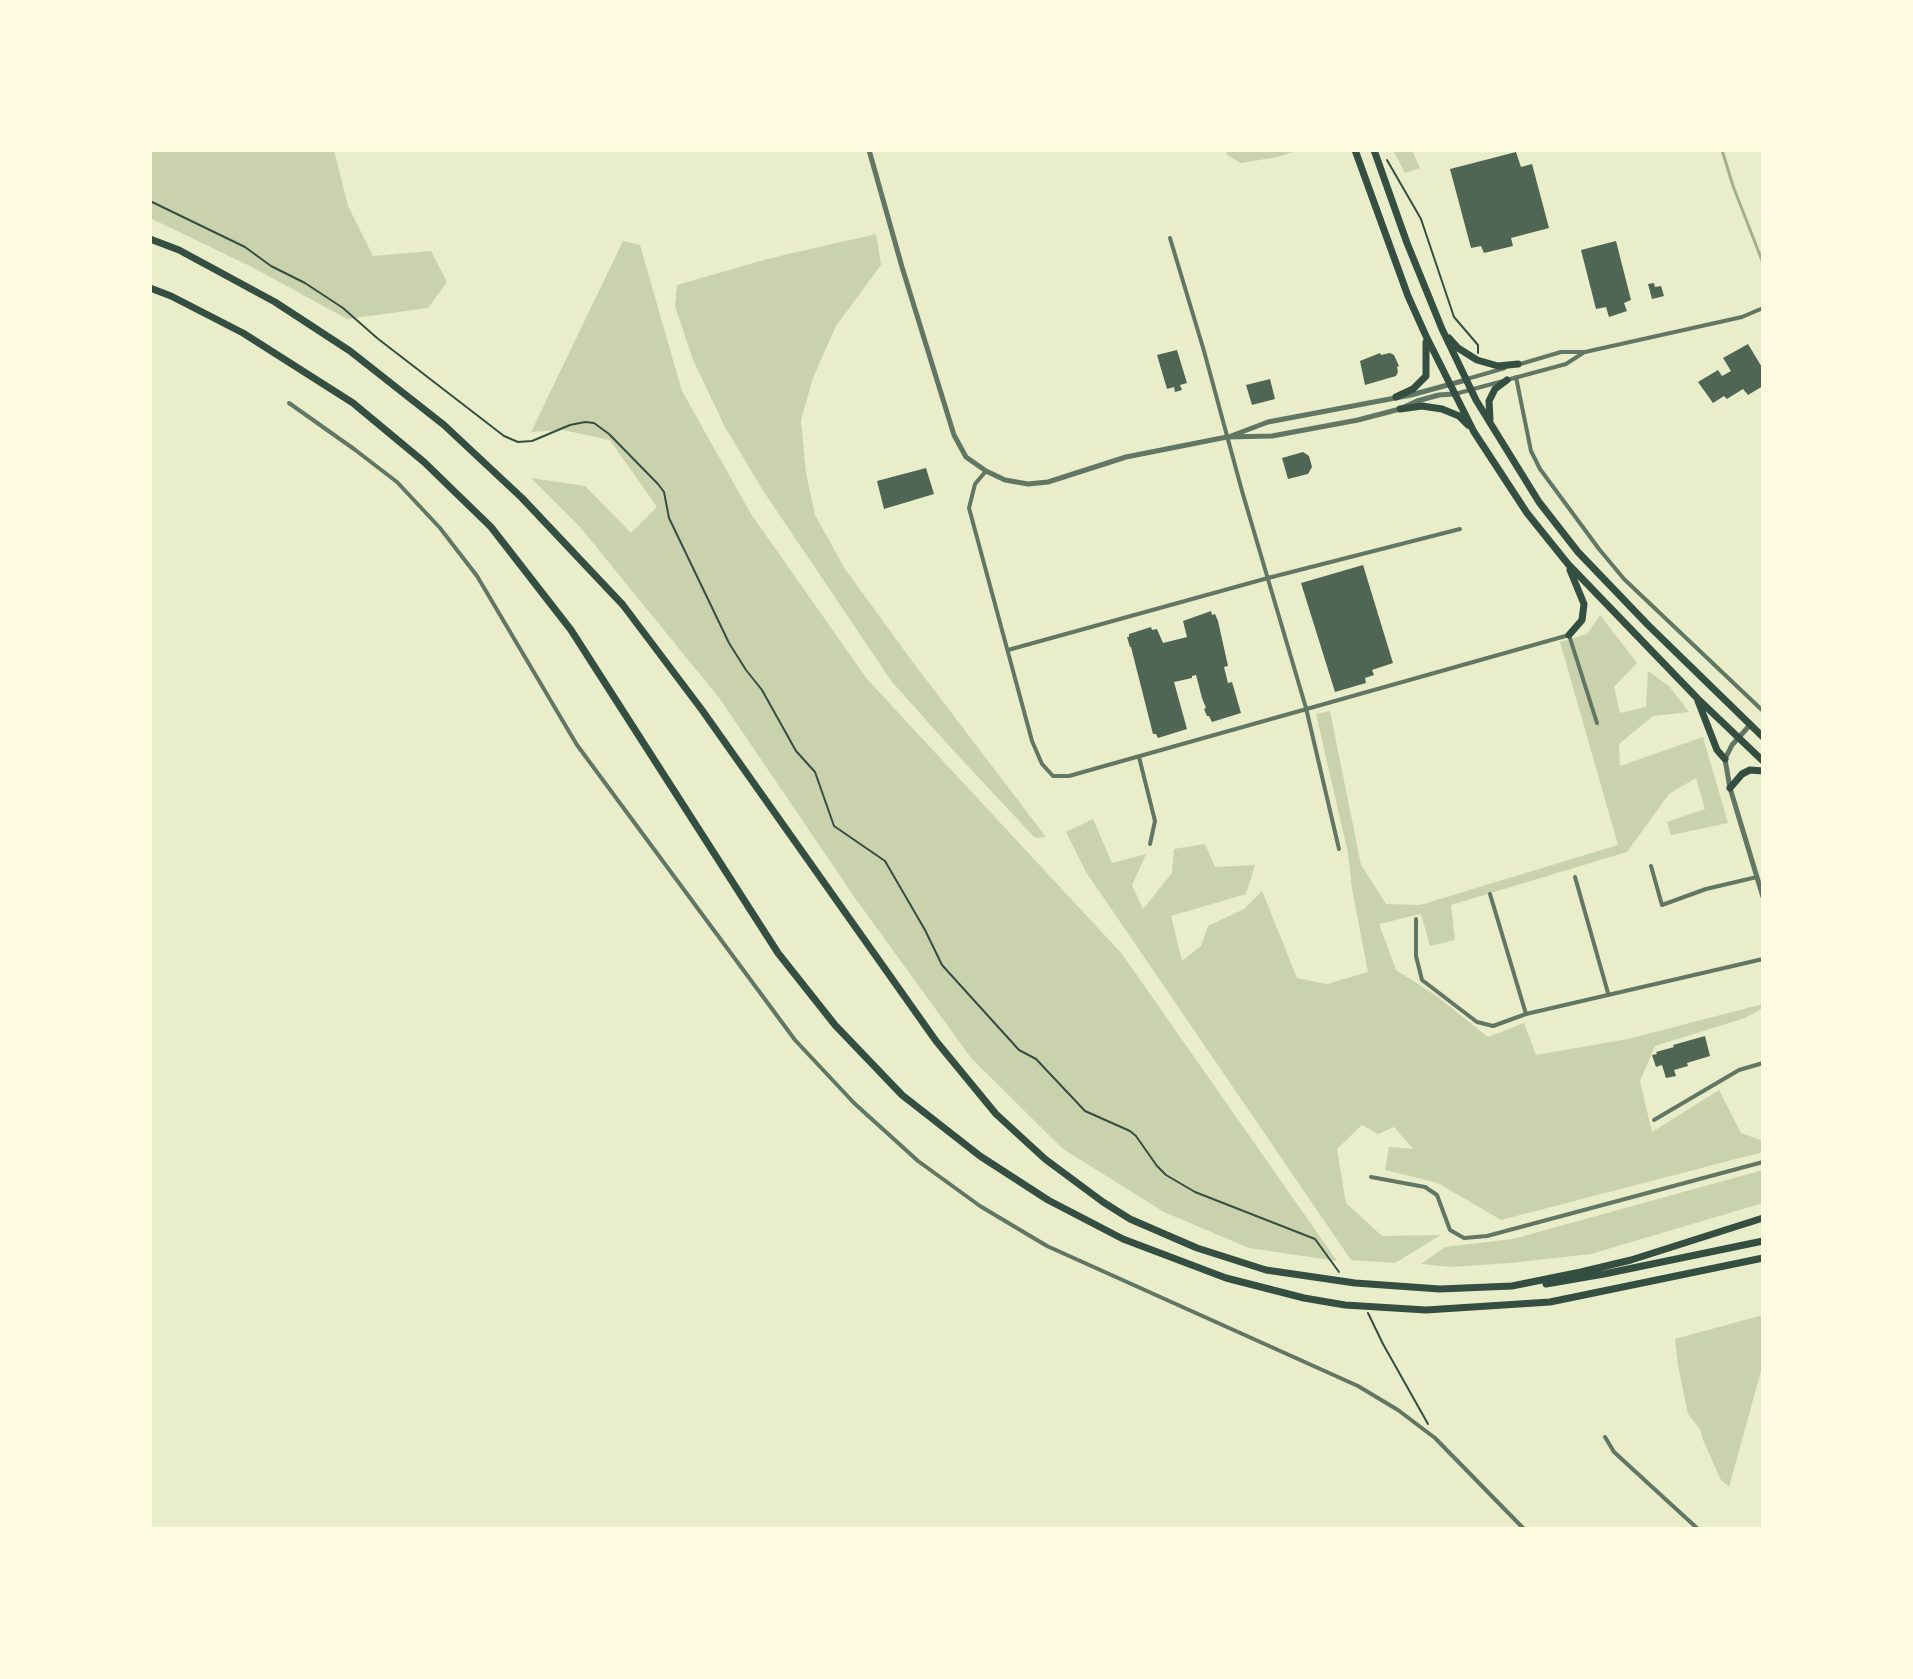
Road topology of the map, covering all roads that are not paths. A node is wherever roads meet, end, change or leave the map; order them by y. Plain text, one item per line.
1 (869, 150) edge
2 (1355, 150) edge
3 (1374, 150) edge
4 (1170, 238) dead end
5 (150, 239) edge
6 (150, 288) edge
7 (1763, 308) edge
8 (1442, 329) junction
9 (1426, 336) junction
10 (1585, 352) junction
11 (1518, 364) junction
12 (1516, 377) junction
13 (1466, 380) junction
14 (1507, 380) junction
15 (1449, 384) junction
16 (1471, 389) junction
17 (1454, 394) junction
18 (1396, 397) junction
19 (289, 403) dead end
20 (1400, 409) junction
21 (1492, 425) junction
22 (1474, 432) junction
23 (1227, 437) junction
24 (986, 471) junction
25 (1460, 529) dead end
26 (1568, 564) junction
27 (1268, 578) junction
28 (1569, 635) junction
29 (1008, 650) junction
30 (1698, 699) junction
31 (1306, 708) junction
32 (1763, 711) edge
33 (1597, 723) dead end
34 (1750, 725) junction
35 (1738, 737) junction
36 (1763, 737) edge
37 (1139, 756) junction
38 (1725, 759) junction
39 (1763, 761) edge
40 (1763, 771) edge
41 (1730, 788) junction
42 (1150, 844) dead end
43 (1339, 849) dead end
44 (1651, 866) dead end
45 (1575, 877) dead end
46 (1757, 877) junction
47 (1490, 894) dead end
48 (1763, 897) edge
49 (1416, 919) dead end
50 (1763, 959) edge
51 (1608, 993) junction
52 (1526, 1014) junction
53 (1763, 1063) edge
54 (1654, 1120) dead end
55 (1763, 1162) edge
56 (1371, 1177) dead end
57 (1763, 1218) edge
58 (1763, 1241) edge
59 (1763, 1258) edge
60 (1512, 1286) junction
61 (1605, 1437) dead end
62 (1524, 1529) edge
63 (1698, 1529) edge

1 - 24 street
2 - 9 highway
3 - 8 highway
4 - 23 street
5 - 60 highway
6 - 59 highway
7 - 10 street
8 - 11 highway
8 - 13 highway
9 - 15 highway
9 - 18 highway
10 - 11 street
10 - 12 street
11 - 13 street
12 - 14 street
12 - 32 street
13 - 15 street
13 - 16 highway
14 - 16 street
14 - 21 highway
15 - 17 highway
15 - 18 street
16 - 17 street
16 - 21 highway
17 - 20 street
17 - 22 highway
18 - 23 street
19 - 62 street
20 - 22 highway
20 - 23 street
21 - 34 highway
22 - 26 highway
23 - 24 street
23 - 27 street
24 - 29 street
25 - 27 street
26 - 28 highway
26 - 30 highway
27 - 29 street
27 - 31 street
28 - 31 street
28 - 33 street
29 - 37 street
30 - 35 highway
30 - 38 highway
31 - 37 street
31 - 43 street
34 - 35 street
34 - 36 highway
35 - 38 street
35 - 39 highway
37 - 42 street
38 - 41 street
40 - 41 highway
41 - 46 street
44 - 46 street
45 - 51 street
46 - 48 street
47 - 52 street
49 - 52 street
50 - 51 street
51 - 52 street
53 - 54 street
55 - 56 street
57 - 60 highway
58 - 60 highway
61 - 63 street

